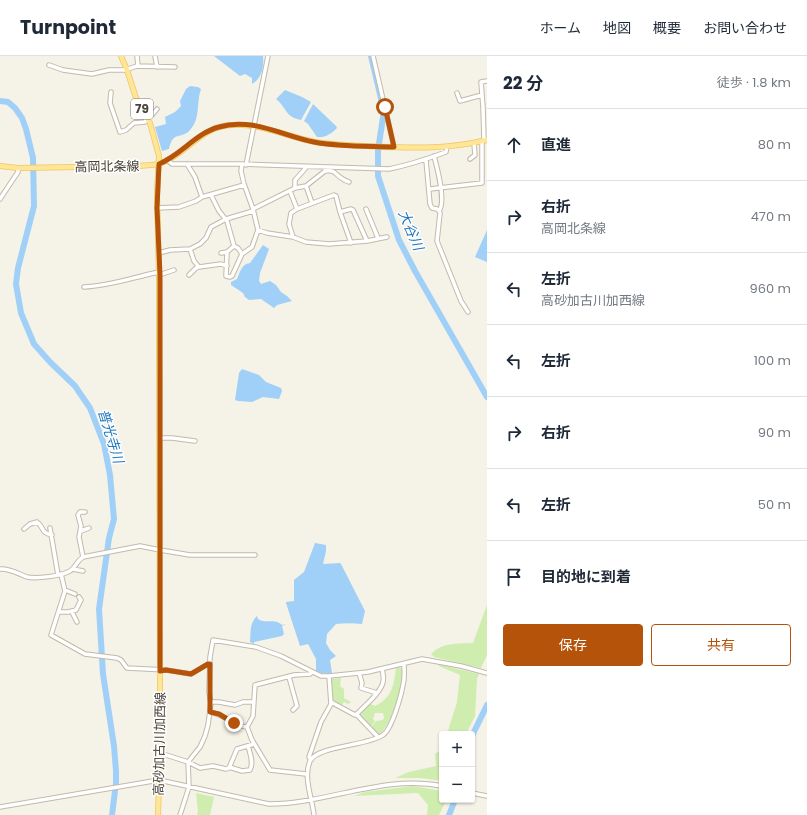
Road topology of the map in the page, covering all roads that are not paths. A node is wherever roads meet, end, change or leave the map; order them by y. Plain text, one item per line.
1 (121, 56) edge
2 (137, 56) edge
3 (155, 56) edge
4 (268, 56) edge
5 (373, 56) edge
6 (49, 65) dead end
7 (138, 66) junction
8 (157, 67) junction
9 (175, 67) dead end
10 (127, 70) junction
11 (487, 81) edge
12 (111, 92) dead end
13 (457, 93) dead end
14 (482, 96) junction
15 (157, 109) dead end
16 (146, 117) junction
17 (253, 125) junction
18 (484, 140) edge
19 (474, 143) junction
20 (394, 147) junction
21 (447, 147) junction
22 (434, 156) junction
23 (470, 159) dead end
24 (168, 160) junction
25 (426, 160) junction
26 (159, 164) junction
27 (187, 164) junction
28 (244, 164) junction
29 (0, 166) edge
30 (305, 167) junction
31 (18, 168) junction
32 (325, 169) junction
33 (349, 182) dead end
34 (244, 185) junction
35 (306, 186) junction
36 (441, 187) junction
37 (295, 188) junction
38 (430, 189) junction
39 (290, 191) junction
40 (211, 195) junction
41 (202, 197) junction
42 (0, 199) edge
43 (312, 203) junction
44 (157, 208) junction
45 (297, 209) junction
46 (366, 209) dead end
47 (253, 210) junction
48 (439, 211) junction
49 (340, 212) junction
50 (226, 219) junction
51 (258, 230) junction
52 (293, 236) junction
53 (387, 237) dead end
54 (378, 238) junction
55 (367, 241) junction
56 (351, 242) junction
57 (234, 246) junction
58 (190, 249) junction
59 (227, 252) junction
60 (159, 253) junction
61 (221, 253) dead end
62 (242, 254) junction
63 (227, 266) junction
64 (199, 267) junction
65 (174, 270) dead end
66 (159, 274) junction
67 (189, 275) dead end
68 (84, 287) dead end
69 (468, 312) dead end
70 (160, 438) junction
71 (195, 441) dead end
72 (85, 512) dead end
73 (50, 528) dead end
74 (89, 528) dead end
75 (24, 529) dead end
76 (81, 531) junction
77 (52, 535) junction
78 (160, 550) junction
79 (255, 555) dead end
80 (83, 557) junction
81 (0, 568) edge
82 (73, 569) junction
83 (83, 571) dead end
84 (60, 575) junction
85 (65, 590) junction
86 (75, 594) dead end
87 (79, 597) dead end
88 (59, 612) junction
89 (72, 612) junction
90 (77, 622) dead end
91 (210, 664) junction
92 (404, 664) junction
93 (382, 669) junction
94 (160, 671) junction
95 (312, 672) junction
96 (359, 673) junction
97 (487, 673) edge
98 (329, 676) junction
99 (289, 677) junction
100 (377, 693) junction
101 (211, 702) junction
102 (254, 702) junction
103 (331, 702) junction
104 (293, 710) dead end
105 (210, 712) junction
106 (356, 714) junction
107 (247, 728) junction
108 (378, 738) junction
109 (254, 744) junction
110 (248, 746) junction
111 (160, 753) junction
112 (310, 760) junction
113 (188, 762) junction
114 (229, 767) junction
115 (306, 774) junction
116 (159, 780) junction
117 (439, 785) edge
118 (189, 786) junction
119 (475, 794) edge
120 (487, 796) edge
121 (312, 799) junction
122 (0, 807) edge
123 (158, 815) edge
124 (180, 815) edge
125 (314, 815) edge

1 - 10 main road, 高砂加古川加西線 / 79
2 - 7 street
3 - 8 street
4 - 17 street
5 - 20 street
6 - 10 street
7 - 8 street
7 - 10 street
8 - 9 street
10 - 16 main road, 高砂加古川加西線 / 79
11 - 14 street
12 - 16 street
13 - 14 street
14 - 18 street
15 - 16 street
16 - 26 main road, 高砂加古川加西線 / 79
17 - 20 main road, 高岡北条線
17 - 24 main road, 高岡北条線
17 - 28 street
18 - 19 main road, 高岡北条線
18 - 36 street
19 - 21 main road, 高岡北条線
19 - 23 street
20 - 21 main road, 高岡北条線
21 - 22 street
22 - 25 street
22 - 36 street
24 - 26 main road, 高岡北条線
24 - 27 street
25 - 32 street
25 - 38 street
26 - 31 main road, 高岡北条線
26 - 44 main road, 高砂加古川加西線 / 79
27 - 28 street
27 - 41 street
28 - 30 street
28 - 34 street
29 - 31 main road, 高岡北条線
30 - 32 street
30 - 37 street
31 - 42 street
32 - 33 street
32 - 35 street
34 - 40 street
34 - 47 street
35 - 37 street
35 - 43 street
36 - 38 street
36 - 48 street
37 - 39 street
38 - 48 street
39 - 45 street
39 - 47 street
40 - 41 street
40 - 50 street
41 - 44 street
43 - 45 street
43 - 49 street
44 - 60 main road, 高砂加古川加西線 / 79
45 - 52 street
46 - 54 street
47 - 50 street
47 - 51 street
48 - 69 street
49 - 55 street
49 - 56 street
50 - 57 street
50 - 58 street
51 - 52 street
51 - 62 street
52 - 56 street
53 - 54 street
54 - 55 street
55 - 56 street
57 - 59 street
57 - 62 street
58 - 60 street
58 - 64 street
59 - 61 street
59 - 63 street
60 - 66 main road, 高砂加古川加西線 / 79
62 - 63 street
63 - 64 street
64 - 67 street
65 - 66 street
66 - 68 street
66 - 70 main road, 高砂加古川加西線 / 79
70 - 71 street
70 - 78 main road, 高砂加古川加西線 / 79
72 - 76 street
73 - 77 street
74 - 76 street
75 - 77 street
76 - 80 street
77 - 84 street
78 - 79 street
78 - 80 street
78 - 94 main road, 高砂加古川加西線 / 79
80 - 82 street
81 - 84 street
82 - 83 street
82 - 84 street
84 - 85 street
85 - 86 street
85 - 88 street
87 - 89 street
88 - 89 street
88 - 94 street
89 - 90 street
91 - 94 street
91 - 95 street
91 - 101 street
92 - 93 street
92 - 97 street
92 - 108 street
93 - 96 street
93 - 100 street
94 - 111 main road, 高砂加古川加西線 / 79
95 - 98 street
95 - 99 street
96 - 98 street
96 - 100 street
98 - 103 street
99 - 102 street
99 - 104 street
100 - 106 street
101 - 102 street
101 - 105 street
102 - 107 street
103 - 106 street
103 - 112 street
105 - 107 street
105 - 113 street
106 - 108 street
107 - 109 street
108 - 112 street
109 - 110 street
109 - 115 street
110 - 114 street
110 - 114 street
111 - 113 street
111 - 116 main road, 高砂加古川加西線 / 79
112 - 115 street
113 - 114 street
113 - 118 street
115 - 121 street
116 - 118 street
116 - 122 street
116 - 123 main road, 高砂加古川加西線 / 79
117 - 121 street
118 - 121 street
118 - 124 street
119 - 120 street
121 - 125 street

